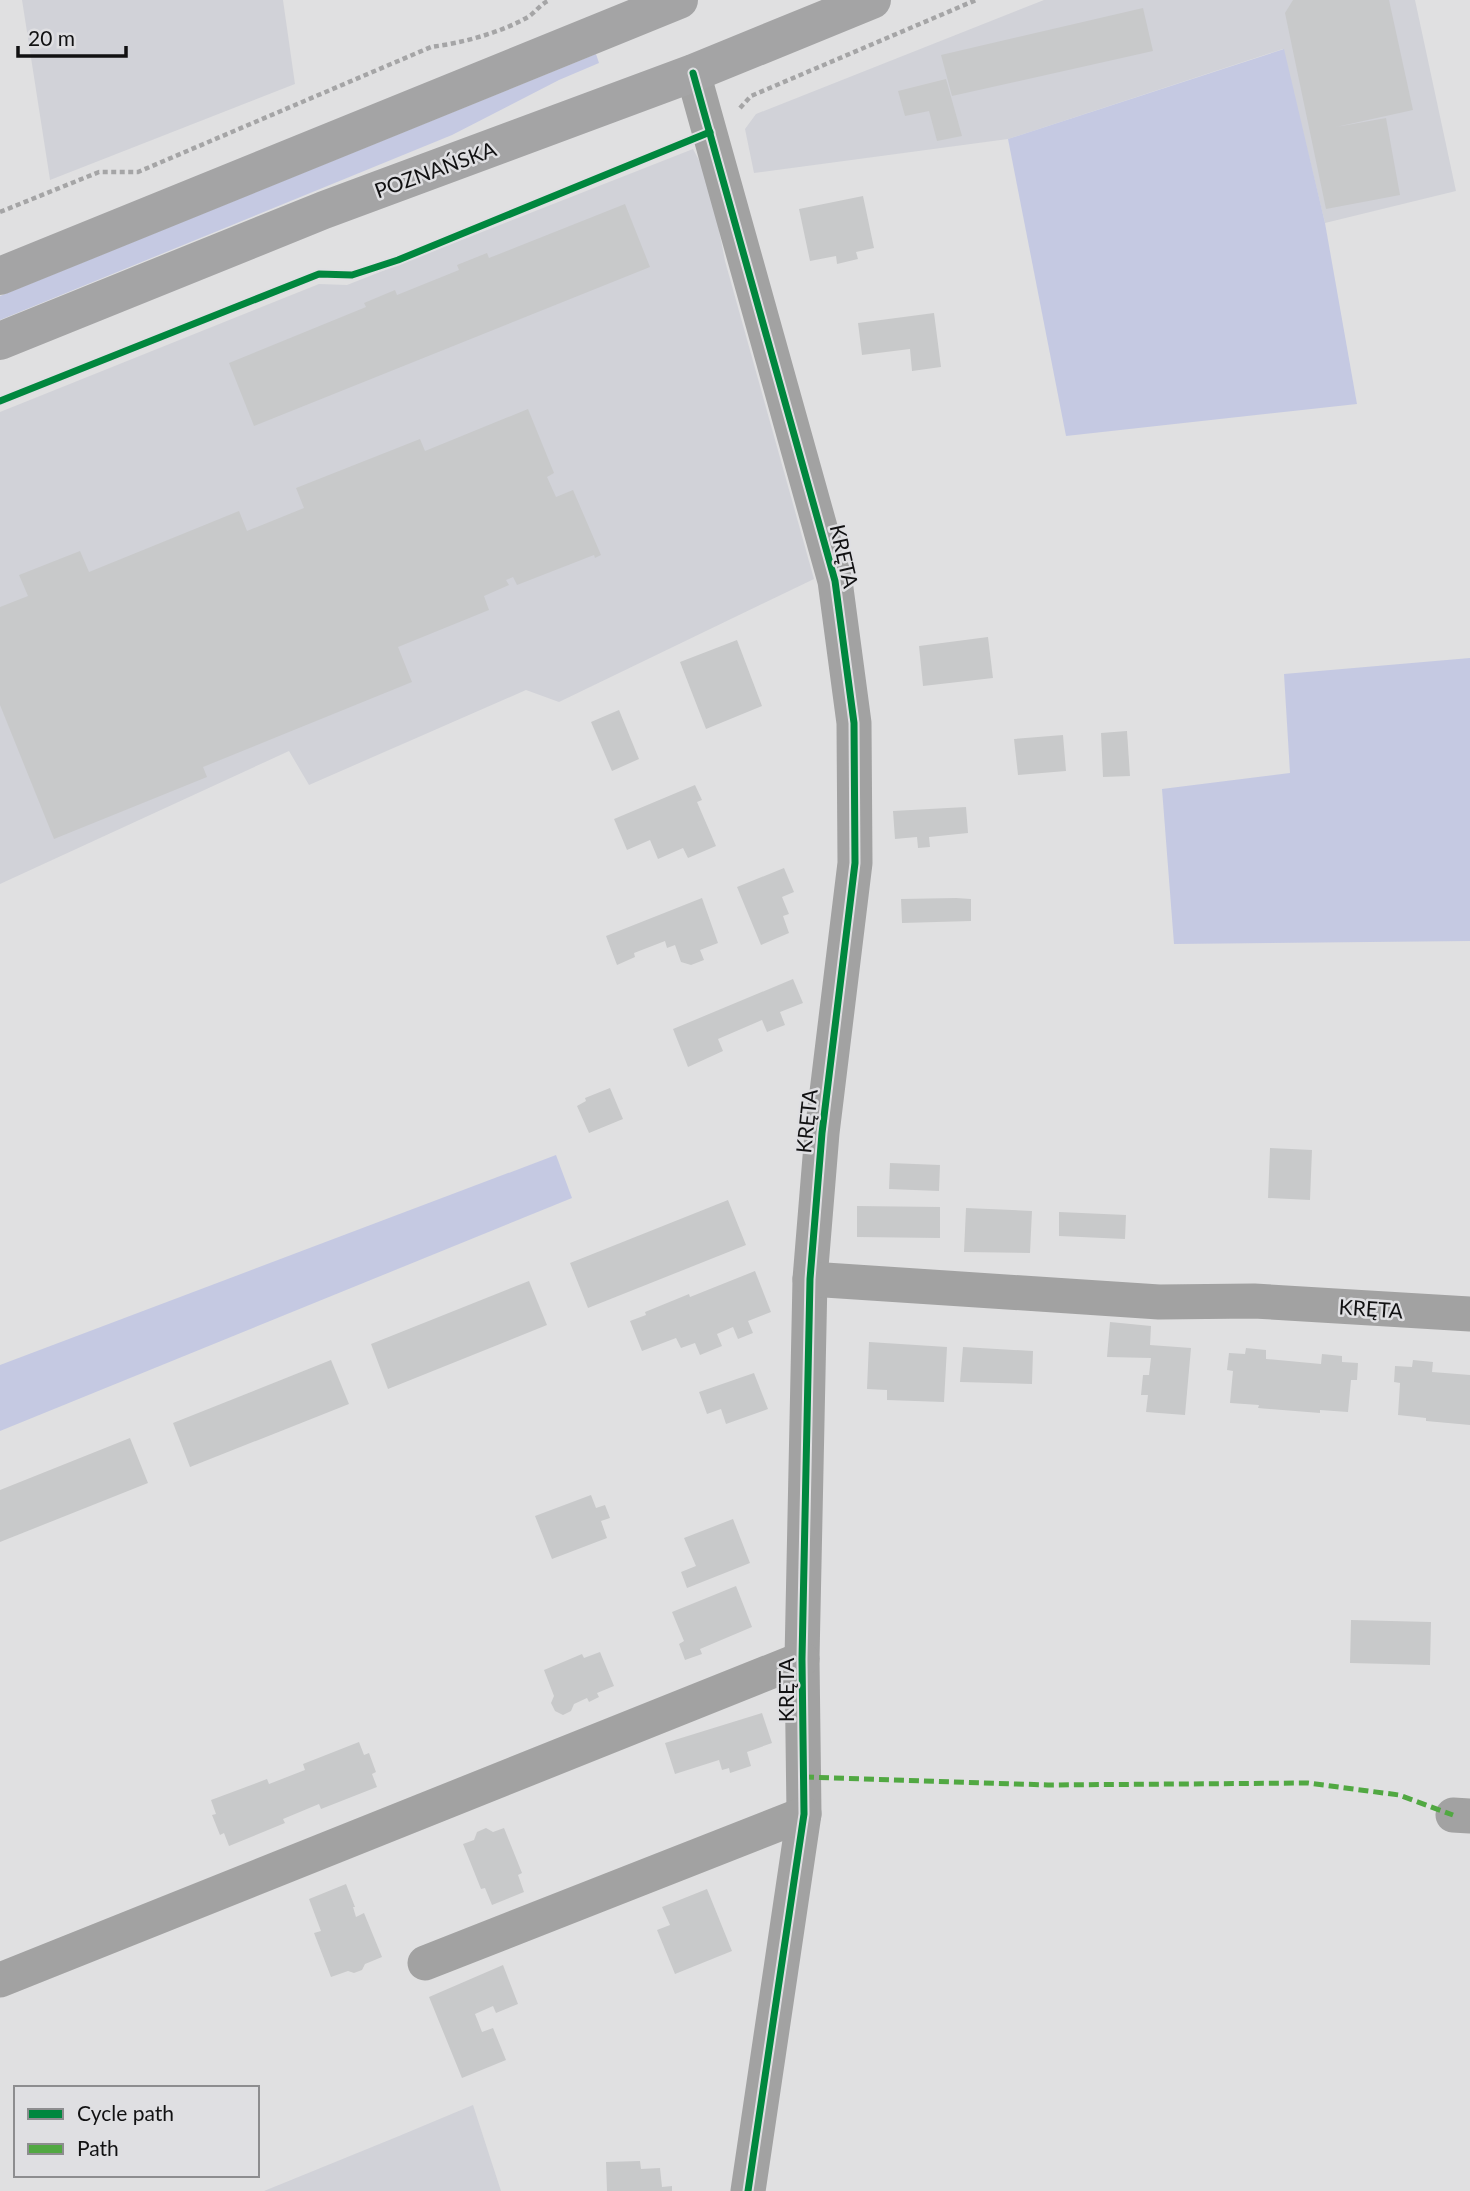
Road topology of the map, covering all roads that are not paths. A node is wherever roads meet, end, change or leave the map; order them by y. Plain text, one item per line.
1 (679, 0) edge
2 (872, 0) edge
3 (693, 73) junction
4 (0, 276) edge
5 (0, 341) edge
6 (810, 1279) junction
7 (1470, 1314) edge
8 (802, 1659) junction
9 (804, 1814) junction
10 (425, 1963) dead end
11 (0, 1980) edge
12 (748, 2191) edge

1 - 4 main road
2 - 3 main road, POZNAŃSKA
3 - 5 main road, POZNAŃSKA
3 - 6 street, KRĘTA
6 - 7 street, KRĘTA
6 - 8 street, KRĘTA
8 - 9 street, KRĘTA
8 - 11 street
9 - 10 street
9 - 12 street, KRĘTA

